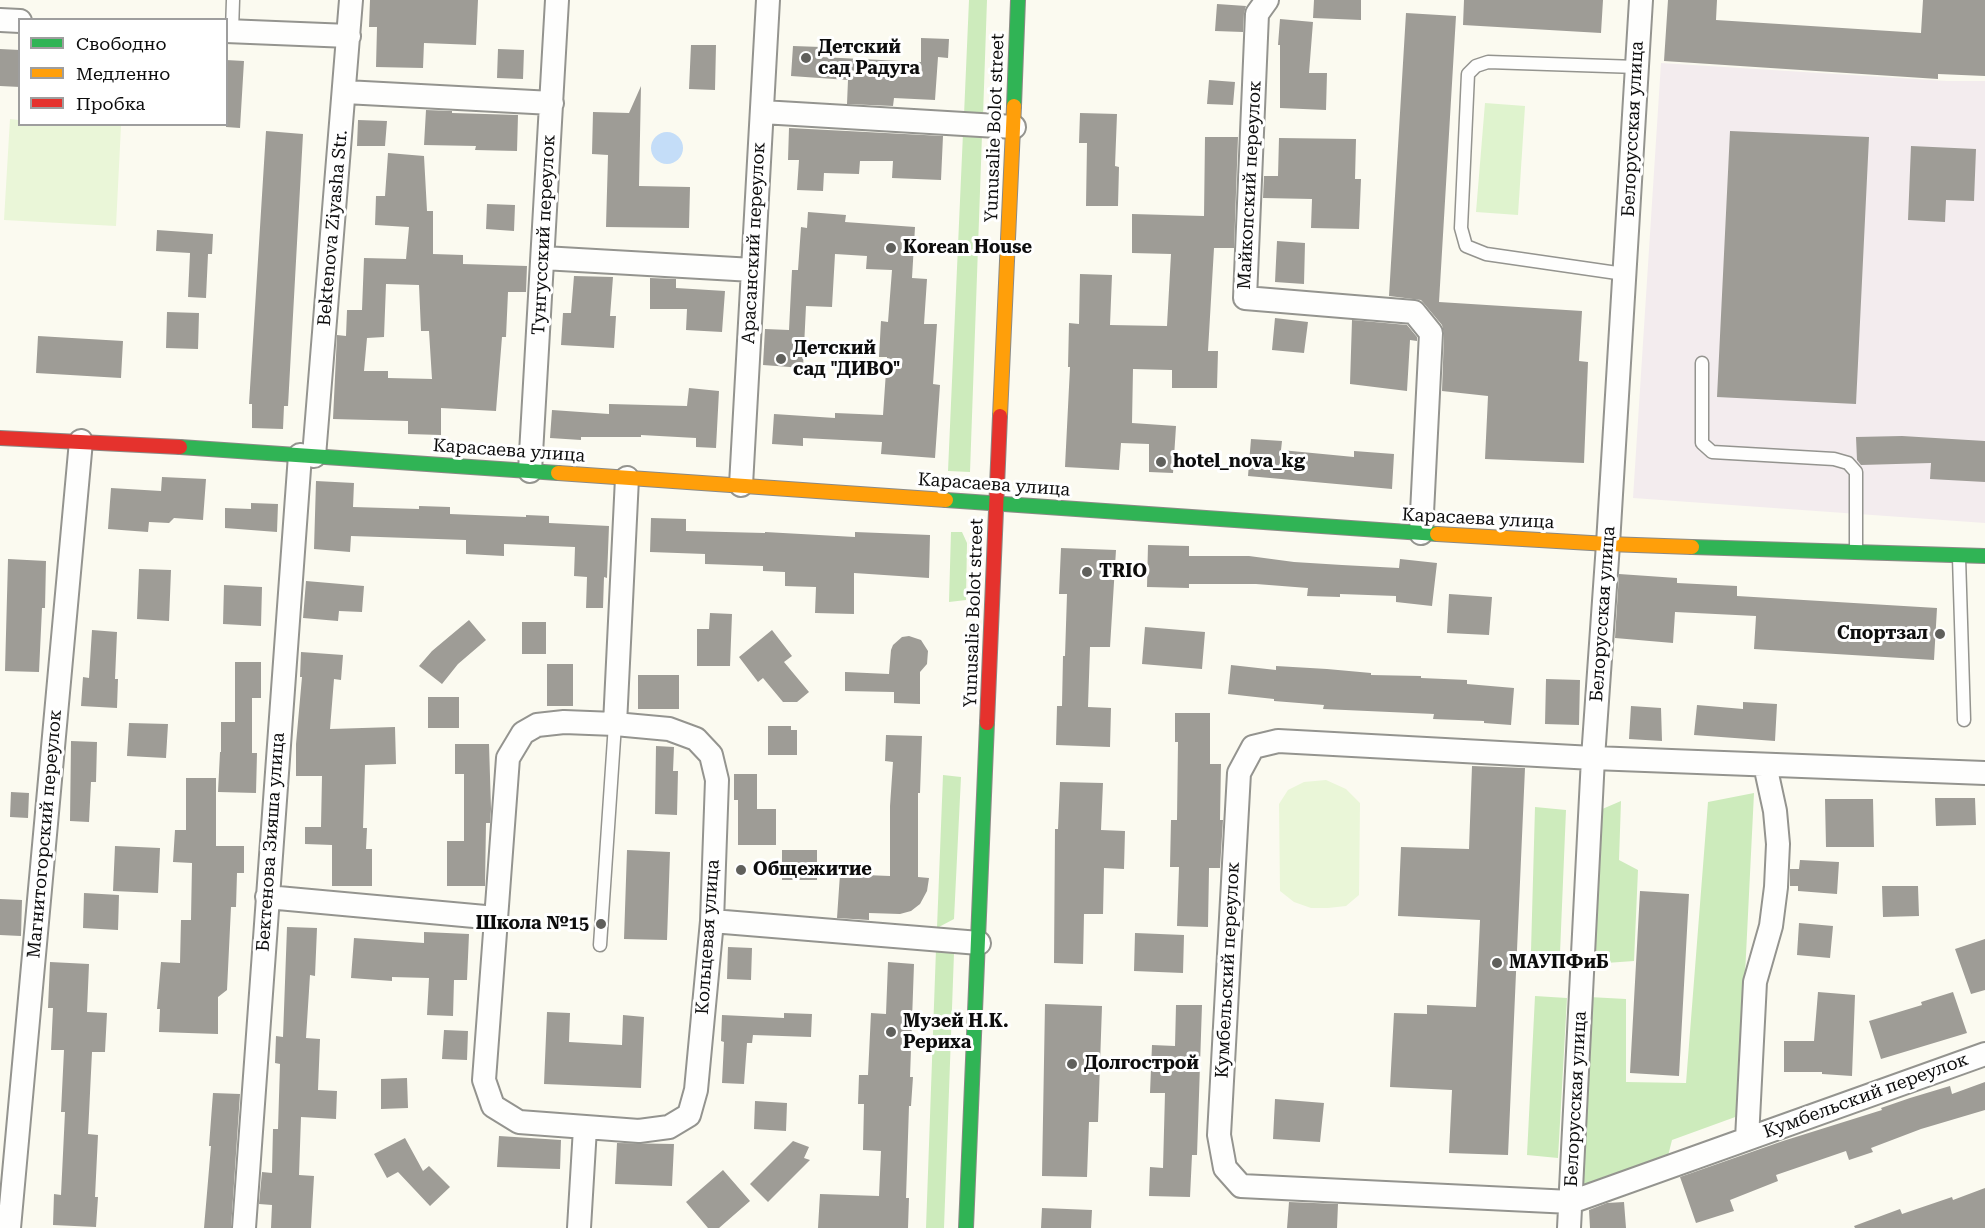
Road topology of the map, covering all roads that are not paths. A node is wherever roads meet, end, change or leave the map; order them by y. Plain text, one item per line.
1 (232, 0) edge
2 (351, 0) edge
3 (557, 0) edge
4 (768, 0) edge
5 (1018, 0) edge
6 (1267, 0) edge
7 (1641, 0) edge
8 (0, 20) edge
9 (18, 21) edge
10 (229, 31) edge
11 (349, 36) junction
12 (1637, 67) junction
13 (345, 92) junction
14 (552, 103) junction
15 (762, 112) junction
16 (1014, 127) junction
17 (543, 258) junction
18 (753, 270) junction
19 (1624, 274) junction
20 (1702, 363) dead end
21 (0, 438) edge
22 (81, 441) junction
23 (307, 456) junction
24 (530, 471) junction
25 (627, 478) junction
26 (741, 485) junction
27 (996, 502) junction
28 (1421, 533) junction
29 (1608, 544) junction
30 (1856, 551) junction
31 (1959, 555) junction
32 (1985, 556) edge
33 (1964, 720) dead end
34 (615, 724) junction
35 (1593, 758) junction
36 (1765, 765) junction
37 (1985, 773) edge
38 (267, 897) junction
39 (496, 918) junction
40 (712, 921) junction
41 (979, 943) junction
42 (600, 945) dead end
43 (1985, 1054) edge
44 (585, 1128) junction
45 (1747, 1139) junction
46 (1571, 1202) junction
47 (9, 1228) edge
48 (244, 1228) edge
49 (579, 1228) edge
50 (966, 1228) edge
51 (1569, 1228) edge

1 - 10 lane
2 - 11 street, Bektenova Ziyasha Str.
3 - 14 street, Тунгусский переулок
4 - 15 street, Арасанский переулок
5 - 16 street, Yunusalie Bolot street
6 - 28 street, Майкопский переулок
7 - 12 street, Белорусская улица
8 - 9 street
10 - 11 street
11 - 13 street, Bektenova Ziyasha Str.
12 - 19 street, Белорусская улица
12 - 19 lane
13 - 14 street
13 - 23 street, Bektenova Ziyasha Str.
14 - 17 street, Тунгусский переулок
15 - 16 street
15 - 18 street, Арасанский переулок
16 - 27 street, Yunusalie Bolot street
17 - 18 street
17 - 24 street, Тунгусский переулок
18 - 26 street, Арасанский переулок
19 - 29 street, Белорусская улица
20 - 30 lane
21 - 22 street, Карасаева улица
22 - 23 street, Карасаева улица
22 - 47 street, Магнитогорский переулок
23 - 24 street, Карасаева улица
23 - 38 street, Бектенова Зияша улица
24 - 25 street, Карасаева улица
25 - 26 street, Карасаева улица
25 - 34 street
26 - 27 street, Карасаева улица
27 - 28 street, Карасаева улица
27 - 41 street, Yunusalie Bolot street
28 - 29 street, Карасаева улица
29 - 30 street, Карасаева улица
29 - 35 street, Белорусская улица
30 - 31 street, Карасаева улица
31 - 32 street, Карасаева улица
31 - 33 lane
34 - 39 street, Кольцевая улица
34 - 40 street, Кольцевая улица
34 - 42 lane
35 - 36 street, Кумбельский переулок
35 - 46 street, Белорусская улица
35 - 46 street, Кумбельский переулок
36 - 37 street, Кумбельский переулок
36 - 45 street, Кумбельский переулок
38 - 39 street
38 - 48 street, Бектенова Зияша улица
39 - 44 street, Кольцевая улица
40 - 41 street
40 - 44 street, Кольцевая улица
41 - 50 street, Yunusalie Bolot street
43 - 45 street, Кумбельский переулок
44 - 49 street
45 - 46 street, Кумбельский переулок
46 - 51 street, Белорусская улица

